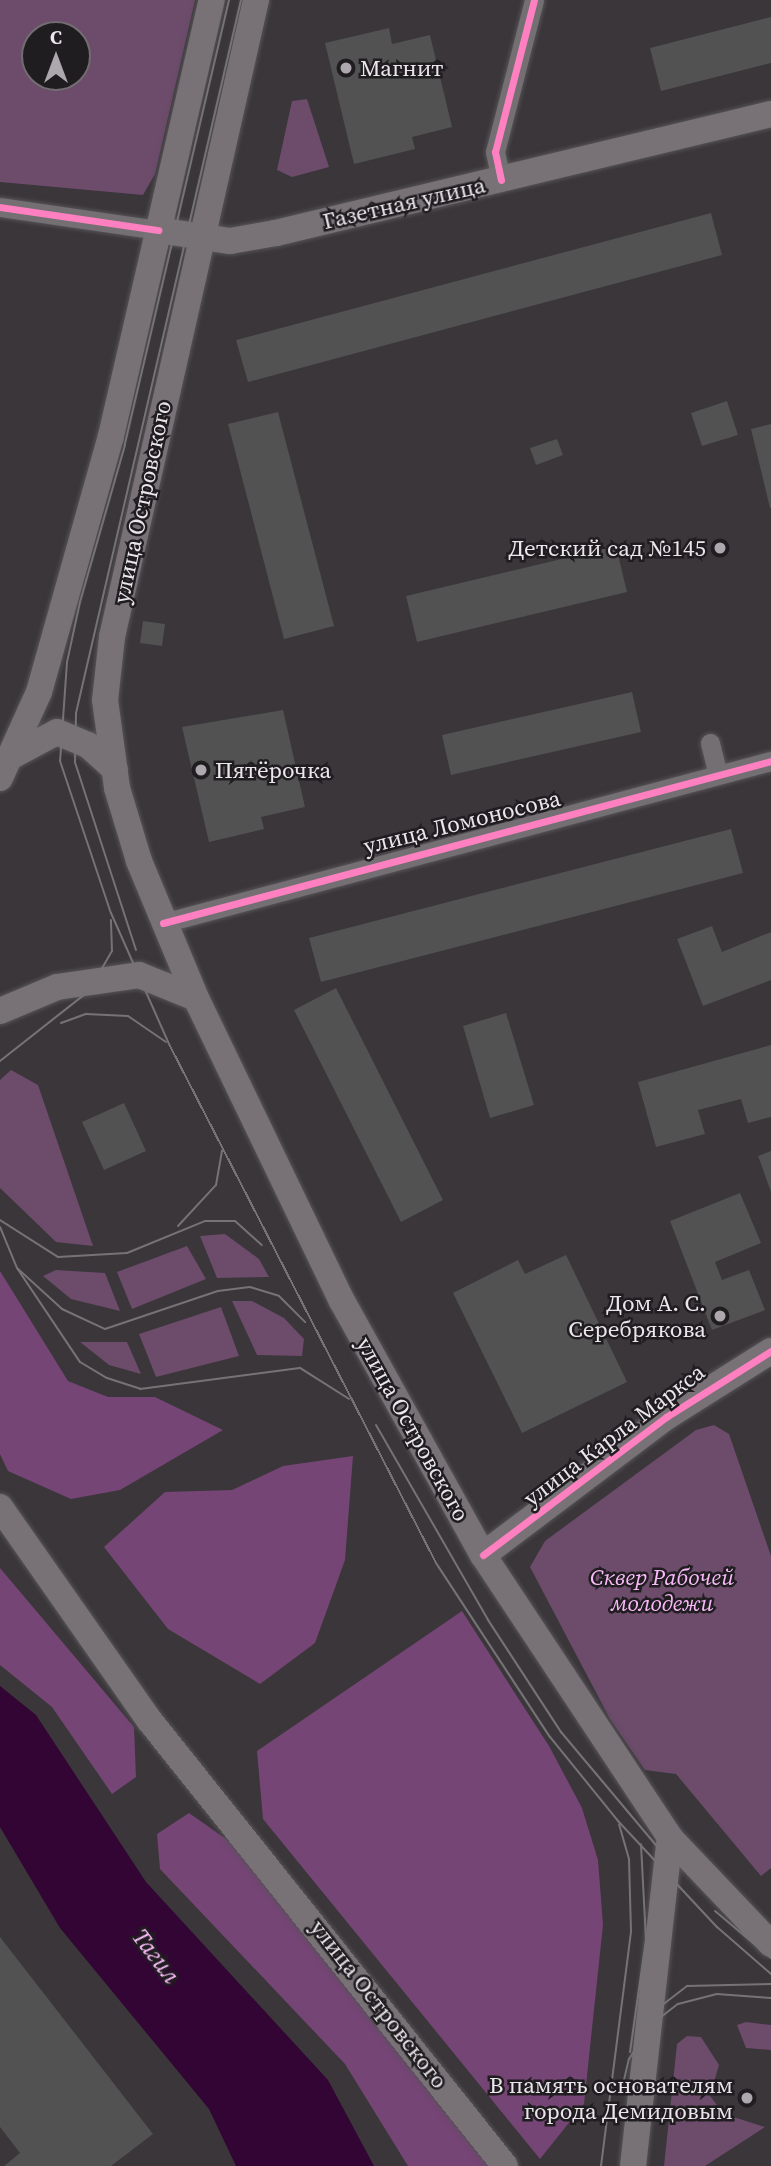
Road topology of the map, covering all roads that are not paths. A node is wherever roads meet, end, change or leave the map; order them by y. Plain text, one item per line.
1 (212, 0) edge
2 (256, 0) edge
3 (534, 0) edge
4 (771, 114) edge
5 (501, 180) junction
6 (0, 207) edge
7 (158, 229) junction
8 (203, 239) junction
9 (710, 743) dead end
10 (771, 761) edge
11 (5, 768) edge
12 (115, 769) junction
13 (718, 774) junction
14 (163, 923) junction
15 (196, 998) junction
16 (0, 1011) edge
17 (771, 1351) edge
18 (0, 1507) edge
19 (483, 1555) junction
20 (670, 1838) junction
21 (771, 1944) edge
22 (505, 2166) edge
23 (633, 2166) edge

1 - 7 main road, улица Островского
2 - 8 main road, улица Островского
3 - 5 street
4 - 5 main road, Газетная улица
5 - 8 main road, Газетная улица
6 - 7 street
7 - 8 main road, Газетная улица
7 - 11 main road, улица Островского
8 - 12 main road, улица Островского
9 - 13 street
10 - 13 street, улица Ломоносова
11 - 12 main road
12 - 14 main road, улица Островского
13 - 14 street, улица Ломоносова
14 - 15 main road, улица Островского
15 - 16 main road
15 - 19 main road, улица Островского
17 - 19 main road, улица Карла Маркса
18 - 22 main road, улица Островского
19 - 20 main road, улица Островского
20 - 21 main road, улица Островского
20 - 23 main road

